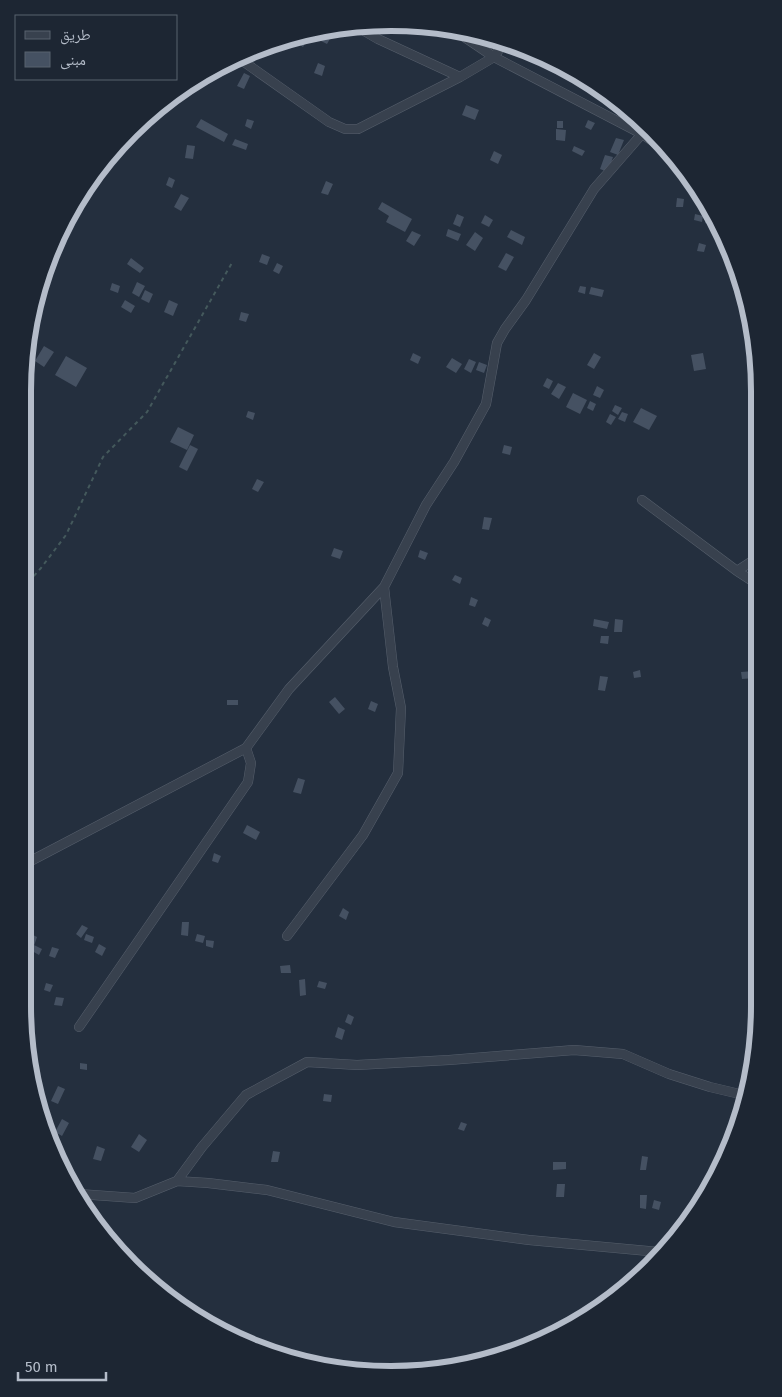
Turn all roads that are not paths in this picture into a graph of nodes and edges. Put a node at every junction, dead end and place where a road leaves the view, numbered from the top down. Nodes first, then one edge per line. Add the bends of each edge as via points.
1 (365, 32) edge
2 (469, 40) edge
3 (500, 48) edge
4 (494, 57) junction
5 (245, 62) edge
6 (460, 77) junction
7 (632, 124) edge
8 (642, 134) edge
9 (642, 500) dead end
10 (751, 562) edge
11 (737, 571) junction
12 (751, 580) edge
13 (384, 587) junction
14 (246, 748) junction
15 (31, 862) edge
16 (287, 936) dead end
17 (79, 1027) dead end
18 (739, 1094) edge
19 (177, 1181) junction
20 (84, 1194) edge
21 (653, 1251) edge

1 - 6 street
2 - 4 street
3 - 4 street
4 - 6 street
4 - 7 street
5 - 6 street via 329,122 345,129 358,129
8 - 13 street via 594,189 497,343 486,404 426,505
9 - 11 street
10 - 11 street
11 - 12 street
13 - 14 street via 289,689
13 - 16 street via 401,708 398,773 363,835
14 - 15 street
14 - 17 street via 251,763 248,782
18 - 19 street via 669,1074 623,1054 574,1050 357,1066 307,1062 246,1095
19 - 20 street via 135,1198
19 - 21 street via 267,1190 394,1222 529,1240

